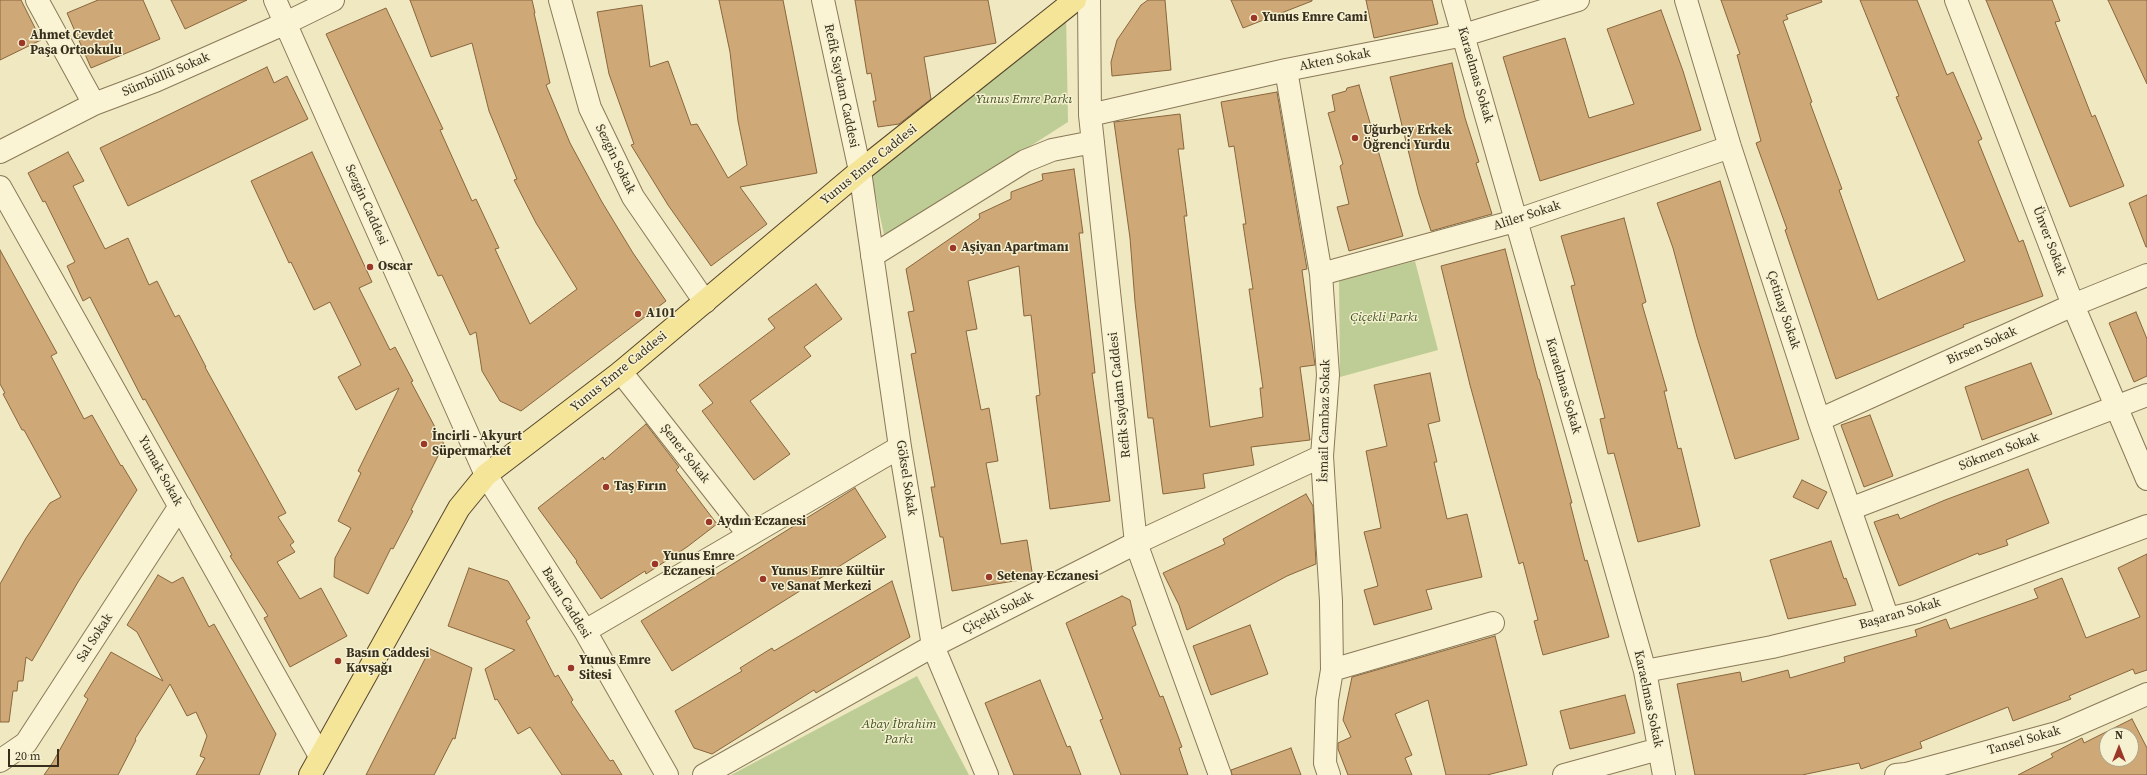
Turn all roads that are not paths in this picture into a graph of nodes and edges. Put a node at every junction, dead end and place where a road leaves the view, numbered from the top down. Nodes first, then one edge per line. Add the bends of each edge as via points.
1 (37, 0) edge
2 (275, 0) edge
3 (333, 0) edge
4 (560, 0) edge
5 (823, 0) edge
6 (1075, 0) edge
7 (1089, 0) edge
8 (1453, 0) edge
9 (1578, 0) edge
10 (1686, 0) edge
11 (1956, 0) edge
12 (286, 23) junction
13 (1464, 35) junction
14 (1286, 70) junction
15 (94, 104) junction
16 (1090, 115) junction
17 (1093, 142) junction
18 (1730, 147) junction
19 (0, 152) edge
20 (860, 171) junction
21 (0, 187) edge
22 (1515, 221) junction
23 (872, 256) junction
24 (1321, 274) junction
25 (2147, 275) edge
26 (705, 302) junction
27 (2073, 305) junction
28 (621, 372) junction
29 (2147, 395) edge
30 (2116, 407) junction
31 (1819, 420) junction
32 (900, 448) junction
33 (1322, 456) junction
34 (486, 475) junction
35 (2147, 479) edge
36 (180, 506) junction
37 (1850, 509) junction
38 (2147, 526) edge
39 (749, 535) junction
40 (1136, 543) junction
41 (1888, 619) junction
42 (1493, 623) dead end
43 (585, 631) junction
44 (933, 646) junction
45 (1332, 670) junction
46 (1645, 670) junction
47 (2147, 694) edge
48 (1659, 749) junction
49 (320, 756) junction
50 (0, 761) edge
51 (310, 775) edge
52 (667, 775) edge
53 (704, 775) edge
54 (987, 775) edge
55 (1220, 775) edge
56 (1329, 775) edge
57 (1564, 775) edge
58 (1664, 775) edge
59 (1896, 775) edge

1 - 15 street
2 - 12 street, Sezgin Caddesi
3 - 12 street, Sümbüllü Sokak
4 - 26 street, Sezgin Sokak via 590,108 633,197
5 - 20 street, Refik Saydam Caddesi
6 - 20 main road, Yunus Emre Caddesi
7 - 16 street, Refik Saydam Caddesi
8 - 13 street, Karaelmas Sokak
9 - 13 street, Akten Sokak
10 - 18 street, Çetinay Sokak
11 - 27 street, Ünver Sokak
12 - 15 street, Sümbüllü Sokak
12 - 34 street, Sezgin Caddesi
13 - 14 street, Akten Sokak
13 - 22 street, Karaelmas Sokak
14 - 16 street, Akten Sokak
14 - 24 street, İsmail Cambaz Sokak
15 - 19 street, Sümbüllü Sokak
16 - 17 street, Refik Saydam Caddesi
17 - 23 street via 1052,150 1025,161
17 - 40 street, Refik Saydam Caddesi
18 - 22 street, Aliler Sokak
18 - 31 street, Çetinay Sokak
20 - 23 street, Göksel Sokak
20 - 26 main road, Yunus Emre Caddesi
21 - 36 street, Yumak Sokak
22 - 24 street, Aliler Sokak
22 - 46 street, Karaelmas Sokak
23 - 32 street, Göksel Sokak
24 - 33 street, İsmail Cambaz Sokak via 1328,374
25 - 27 street, Birsen Sokak
26 - 28 main road, Yunus Emre Caddesi
27 - 30 street, Ünver Sokak
27 - 31 street, Birsen Sokak
28 - 34 main road, Yunus Emre Caddesi
28 - 39 street, Şener Sokak
29 - 30 street, Sökmen Sokak
30 - 35 street, Ünver Sokak
30 - 37 street, Sökmen Sokak
31 - 37 street, Çetinay Sokak
32 - 39 street
32 - 44 street, Göksel Sokak
33 - 40 street, Çiçekli Sokak
33 - 45 street, İsmail Cambaz Sokak via 1331,601
34 - 43 street, Basın Caddesi
34 - 49 main road, Yunus Emre Caddesi via 459,508
36 - 49 street, Yumak Sokak
36 - 50 street, Sal Sokak via 26,743
37 - 41 street, Çetinay Sokak
38 - 41 street, Başaran Sokak via 1917,612
39 - 43 street
40 - 44 street, Çiçekli Sokak
40 - 55 street, Refik Saydam Caddesi
41 - 46 street, Başaran Sokak via 1772,647
42 - 45 street
43 - 52 street, Basın Caddesi
44 - 53 street, Çiçekli Sokak
44 - 54 street, Göksel Sokak
45 - 56 street, İsmail Cambaz Sokak via 1327,700 1325,763
46 - 48 street, Karaelmas Sokak
47 - 59 street, Tansel Sokak via 2060,732
48 - 57 street
48 - 58 street, Karaelmas Sokak
49 - 51 main road, Yunus Emre Caddesi

